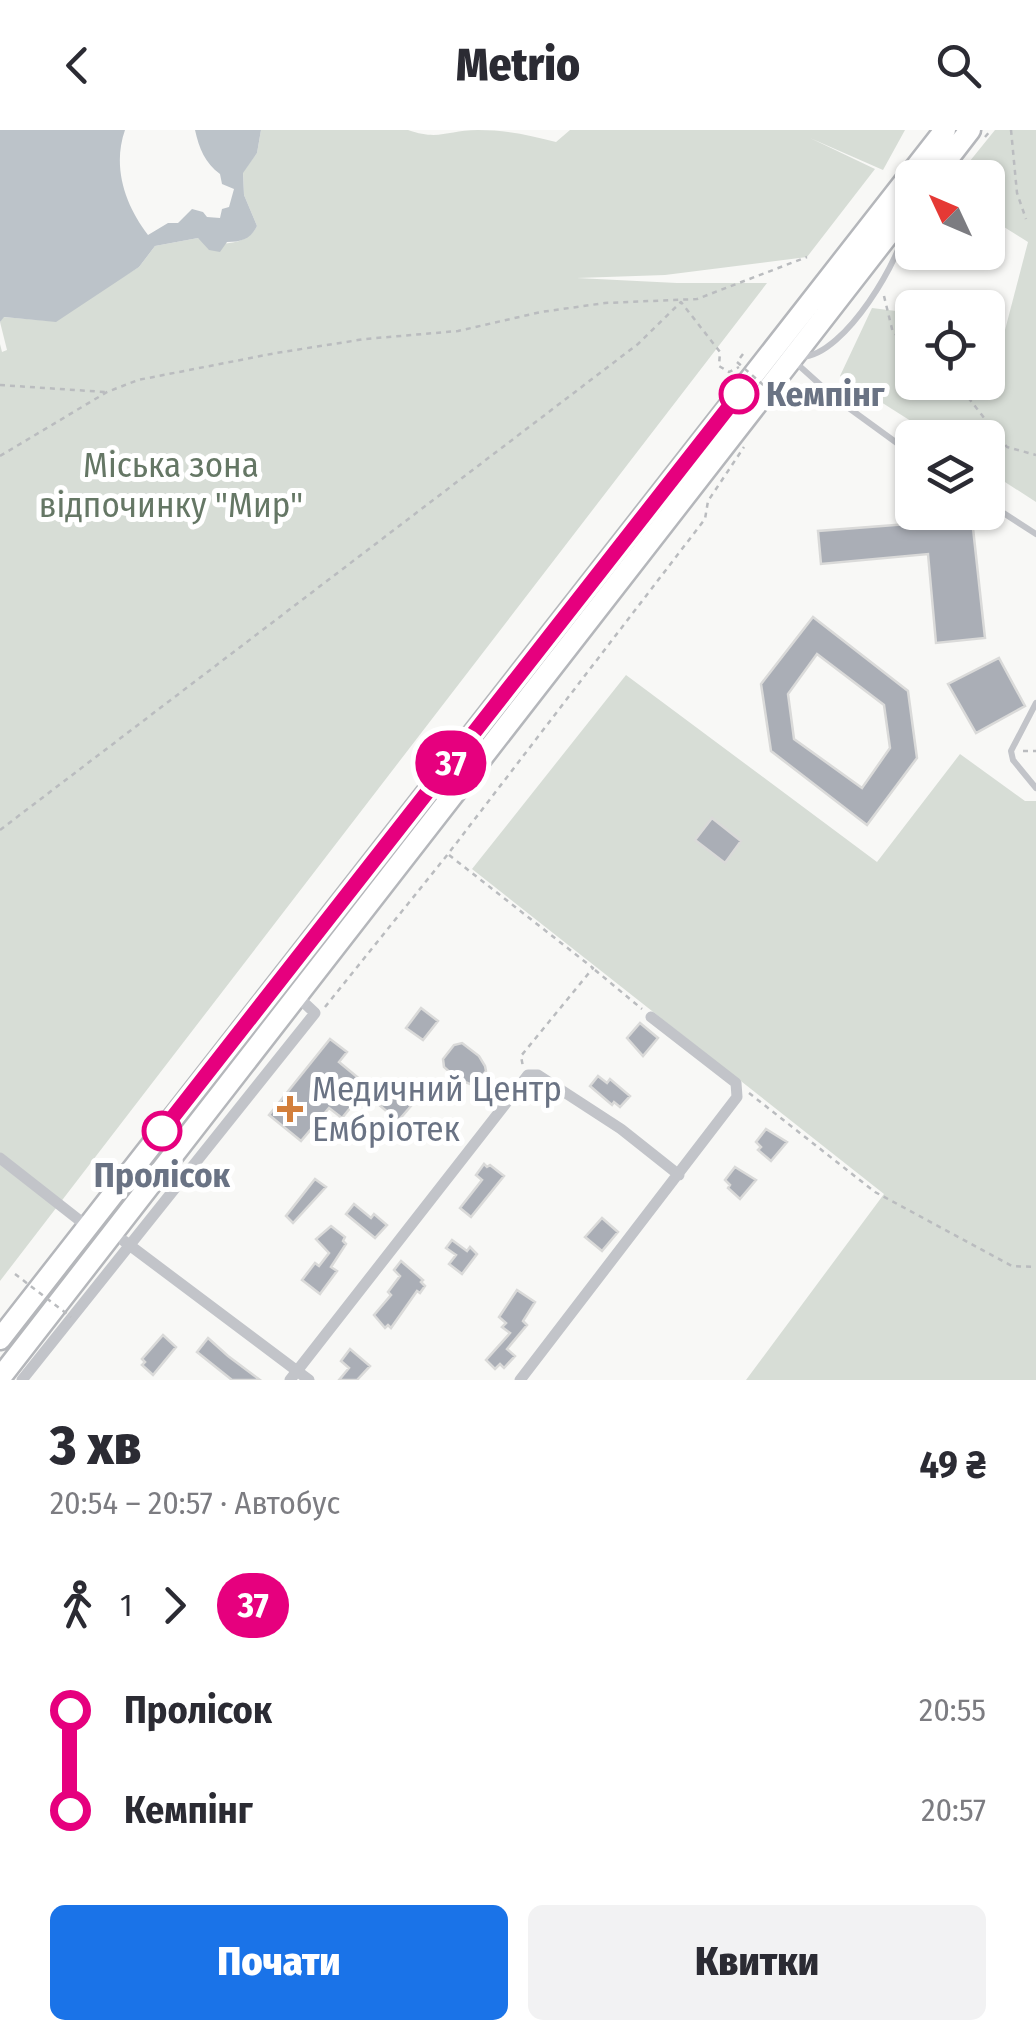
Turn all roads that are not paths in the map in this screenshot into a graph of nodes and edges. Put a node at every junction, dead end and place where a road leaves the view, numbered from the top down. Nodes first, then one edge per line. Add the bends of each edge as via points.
1 (945, 130) edge
2 (970, 130) edge
3 (947, 160) edge
4 (895, 226) edge
5 (895, 258) edge
6 (791, 358) junction
7 (895, 442) edge
8 (1005, 514) edge
9 (1036, 534) edge
10 (1036, 703) edge
11 (1036, 788) edge
12 (298, 998) junction
13 (651, 1017) road end
14 (0, 1158) edge
15 (679, 1175) junction
16 (88, 1227) junction
17 (121, 1239) junction
18 (0, 1339) edge
19 (293, 1376) edge
20 (0, 1378) edge
21 (22, 1380) edge
22 (308, 1380) edge
23 (520, 1380) edge

1 - 16 highway
2 - 3 highway
4 - 6 highway
5 - 6 lane via 839,338 810,357
6 - 7 lane
6 - 12 highway
8 - 9 lane
10 - 11 lane via 1011,751
12 - 17 highway
12 - 17 street via 315,1013
13 - 15 street via 736,1083 738,1098
14 - 16 street
15 - 19 street via 621,1129 530,1074
15 - 23 street
16 - 18 highway
17 - 19 street
17 - 20 highway
17 - 21 street
19 - 22 street

